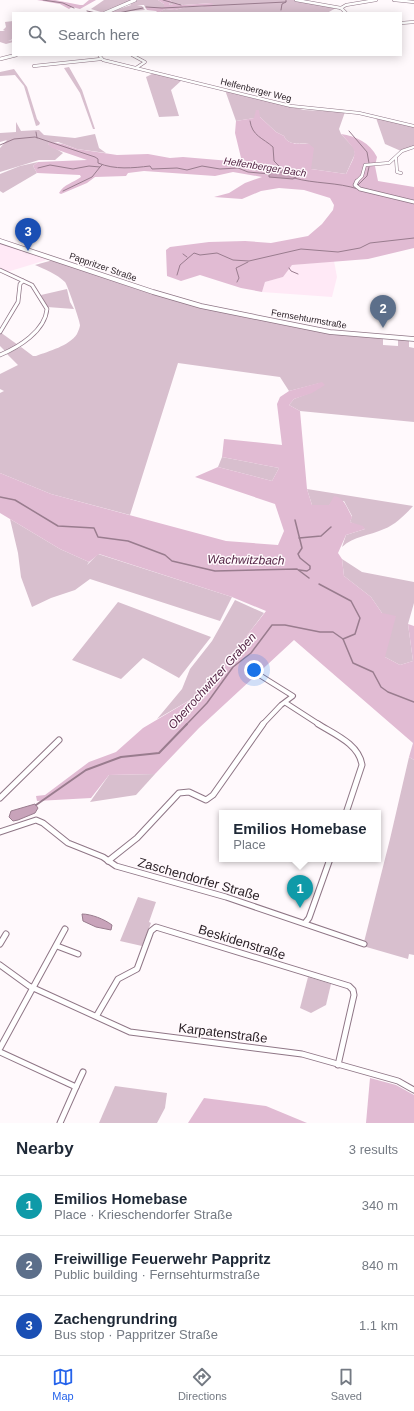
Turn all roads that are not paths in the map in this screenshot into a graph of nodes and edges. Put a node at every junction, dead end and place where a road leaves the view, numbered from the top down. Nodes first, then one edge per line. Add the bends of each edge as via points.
1 (135, 0) edge
2 (296, 0) edge
3 (376, 0) edge
4 (394, 0) edge
5 (414, 2) edge
6 (342, 8) junction
7 (107, 12) edge
8 (345, 12) edge
9 (402, 22) edge
10 (414, 22) edge
11 (12, 56) edge
12 (99, 56) edge
13 (134, 56) edge
14 (0, 59) edge
15 (100, 59) junction
16 (34, 66) dead end
17 (136, 68) junction
18 (414, 126) edge
19 (414, 147) edge
20 (396, 158) junction
21 (389, 163) junction
22 (396, 166) junction
23 (400, 173) dead end
24 (414, 202) edge
25 (0, 241) edge
26 (0, 270) edge
27 (23, 281) junction
28 (201, 306) joint
29 (0, 332) edge
30 (414, 339) edge
31 (0, 355) edge
32 (261, 676) dead end
33 (286, 703) junction
34 (59, 740) dead end
35 (0, 798) edge
36 (347, 810) edge
37 (0, 832) edge
38 (108, 861) junction
39 (329, 862) edge
40 (305, 922) junction
41 (66, 929) dead end
42 (6, 934) dead end
43 (0, 944) edge
44 (364, 944) dead end
45 (57, 946) junction
46 (78, 954) dead end
47 (0, 965) edge
48 (34, 988) junction
49 (97, 1015) junction
50 (0, 1048) edge
51 (0, 1052) edge
52 (338, 1064) junction
53 (83, 1072) dead end
54 (76, 1087) junction
55 (414, 1090) edge
56 (60, 1123) edge

1 - 7 street
2 - 6 street
3 - 6 street via 346,5
4 - 5 street
6 - 8 street
9 - 10 street
11 - 14 street
12 - 15 street
13 - 17 street via 145,62
15 - 16 street
15 - 17 street, Helfenberger Weg
17 - 18 street, Helfenberger Weg via 299,108 359,113
19 - 20 street via 402,151
20 - 21 street
20 - 22 street
21 - 22 street
21 - 24 street via 365,165 362,176 355,183 358,188
22 - 23 street
25 - 28 street, Pappritzer Straße via 160,295
26 - 27 street
27 - 29 street via 20,284 18,302
27 - 31 street via 35,288 48,309 47,314 35,334 20,347
28 - 30 street, Fernsehturmstraße via 330,332
32 - 33 street via 294,696
33 - 36 street via 350,744 361,757 362,765
33 - 38 street via 283,703 261,727 212,798 206,800 187,791 179,793 134,842
34 - 35 street
37 - 38 street, Zaschendorfer Straße via 36,820 68,843
38 - 40 street, Zaschendorfer Straße via 116,866
39 - 40 street via 309,918
40 - 44 street, Zaschendorfer Straße
41 - 45 street
42 - 43 street
45 - 46 street
45 - 48 street
47 - 48 street, Karpatenstraße
48 - 49 street, Karpatenstraße
48 - 50 street
49 - 52 street, Karpatenstraße via 130,1032 302,1054
49 - 52 street, Beskidenstraße via 118,979 137,969 151,931 156,927 349,986 354,995
51 - 54 street
52 - 55 street, Karpatenstraße via 398,1081
53 - 54 street
54 - 56 street

